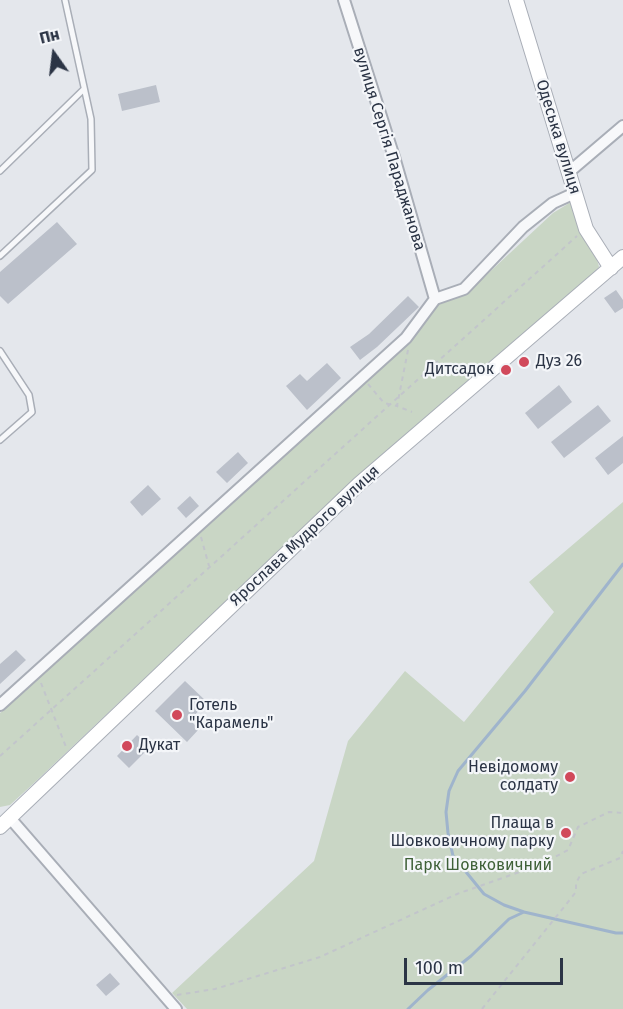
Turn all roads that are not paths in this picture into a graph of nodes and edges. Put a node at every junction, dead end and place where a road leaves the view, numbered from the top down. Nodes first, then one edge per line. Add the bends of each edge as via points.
1 (65, 0) edge
2 (344, 0) edge
3 (516, 0) edge
4 (83, 90) junction
5 (623, 126) edge
6 (0, 171) edge
7 (569, 172) junction
8 (575, 193) junction
9 (0, 256) edge
10 (623, 257) edge
11 (611, 268) junction
12 (435, 299) junction
13 (0, 351) edge
14 (0, 440) edge
15 (0, 705) edge
16 (3, 821) edge
17 (176, 1009) edge

1 - 4 lane
2 - 12 street, вулиця Сергія Параджанова
3 - 7 street, Одеська вулиця
4 - 6 lane
4 - 9 lane via 91,119 92,170
5 - 7 street
7 - 8 street, Одеська вулиця
8 - 11 street, Одеська вулиця via 586,229
8 - 12 street via 553,202 523,227 464,289
10 - 11 street, Ярослава Мудрого вулиця
11 - 16 street, Ярослава Мудрого вулиця via 358,484
12 - 15 street via 406,338
13 - 14 lane via 29,395 32,412
16 - 17 street

